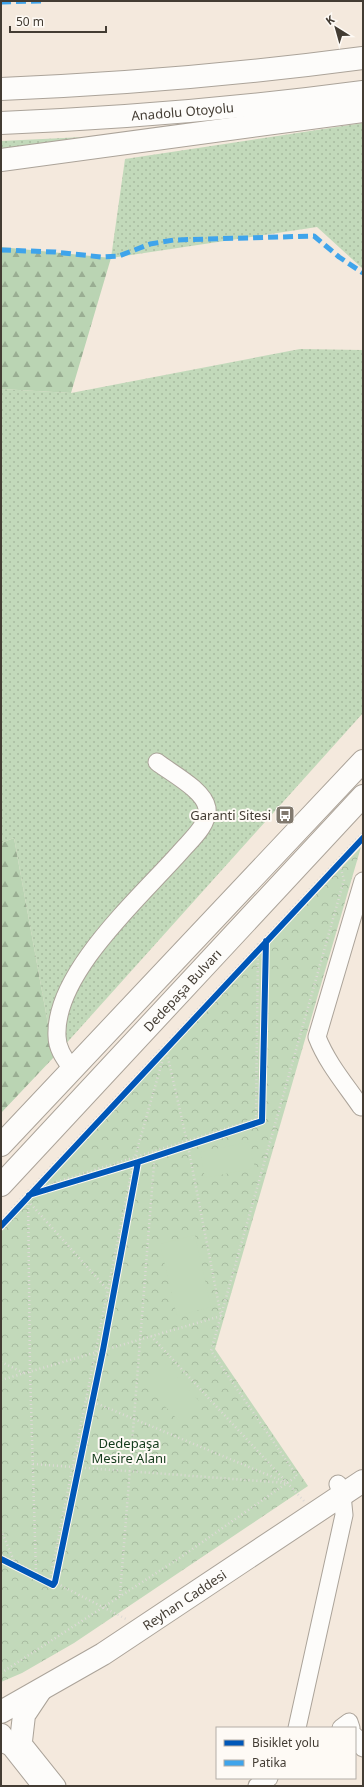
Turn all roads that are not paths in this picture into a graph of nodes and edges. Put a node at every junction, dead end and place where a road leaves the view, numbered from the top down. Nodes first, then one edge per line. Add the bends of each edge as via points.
1 (363, 58) edge
2 (1, 88) edge
3 (363, 92) edge
4 (363, 111) edge
5 (1, 123) edge
6 (1, 160) edge
7 (157, 762) dead end
8 (363, 762) edge
9 (361, 802) edge
10 (363, 881) edge
11 (72, 1069) junction
12 (361, 1106) dead end
13 (1, 1146) edge
14 (1, 1185) edge
15 (363, 1467) edge
16 (363, 1481) edge
17 (340, 1490) junction
18 (41, 1690) junction
19 (1, 1696) edge
20 (1, 1712) edge
21 (297, 1727) edge
22 (342, 1727) edge
23 (351, 1727) edge
24 (356, 1738) edge
25 (8, 1740) edge
26 (363, 1748) edge
27 (268, 1779) edge
28 (41, 1786) edge
29 (57, 1786) edge
30 (258, 1786) edge

1 - 2 main road via 230,73 64,86
3 - 5 main road, Anadolu Otoyolu via 164,112
4 - 6 main road
7 - 11 street via 201,795 207,808 206,819 182,851 100,940 76,975 63,1000 57,1022 57,1038 61,1053
8 - 11 main road, Dedepaşa Bulvarı
9 - 14 main road, Dedepaşa Bulvarı
10 - 12 street via 317,1037 330,1062
11 - 13 main road, Dedepaşa Bulvarı
15 - 17 main road, Reyhan Caddesi
16 - 17 main road, Reyhan Caddesi
17 - 18 main road, Reyhan Caddesi via 103,1654
17 - 19 main road, Reyhan Caddesi via 307,1504 130,1621 54,1668
17 - 21 street via 344,1515
18 - 20 main road, Reyhan Caddesi
18 - 25 main road
20 - 25 main road
22 - 23 street via 349,1722
24 - 26 street
25 - 28 street
25 - 29 street
27 - 30 street

